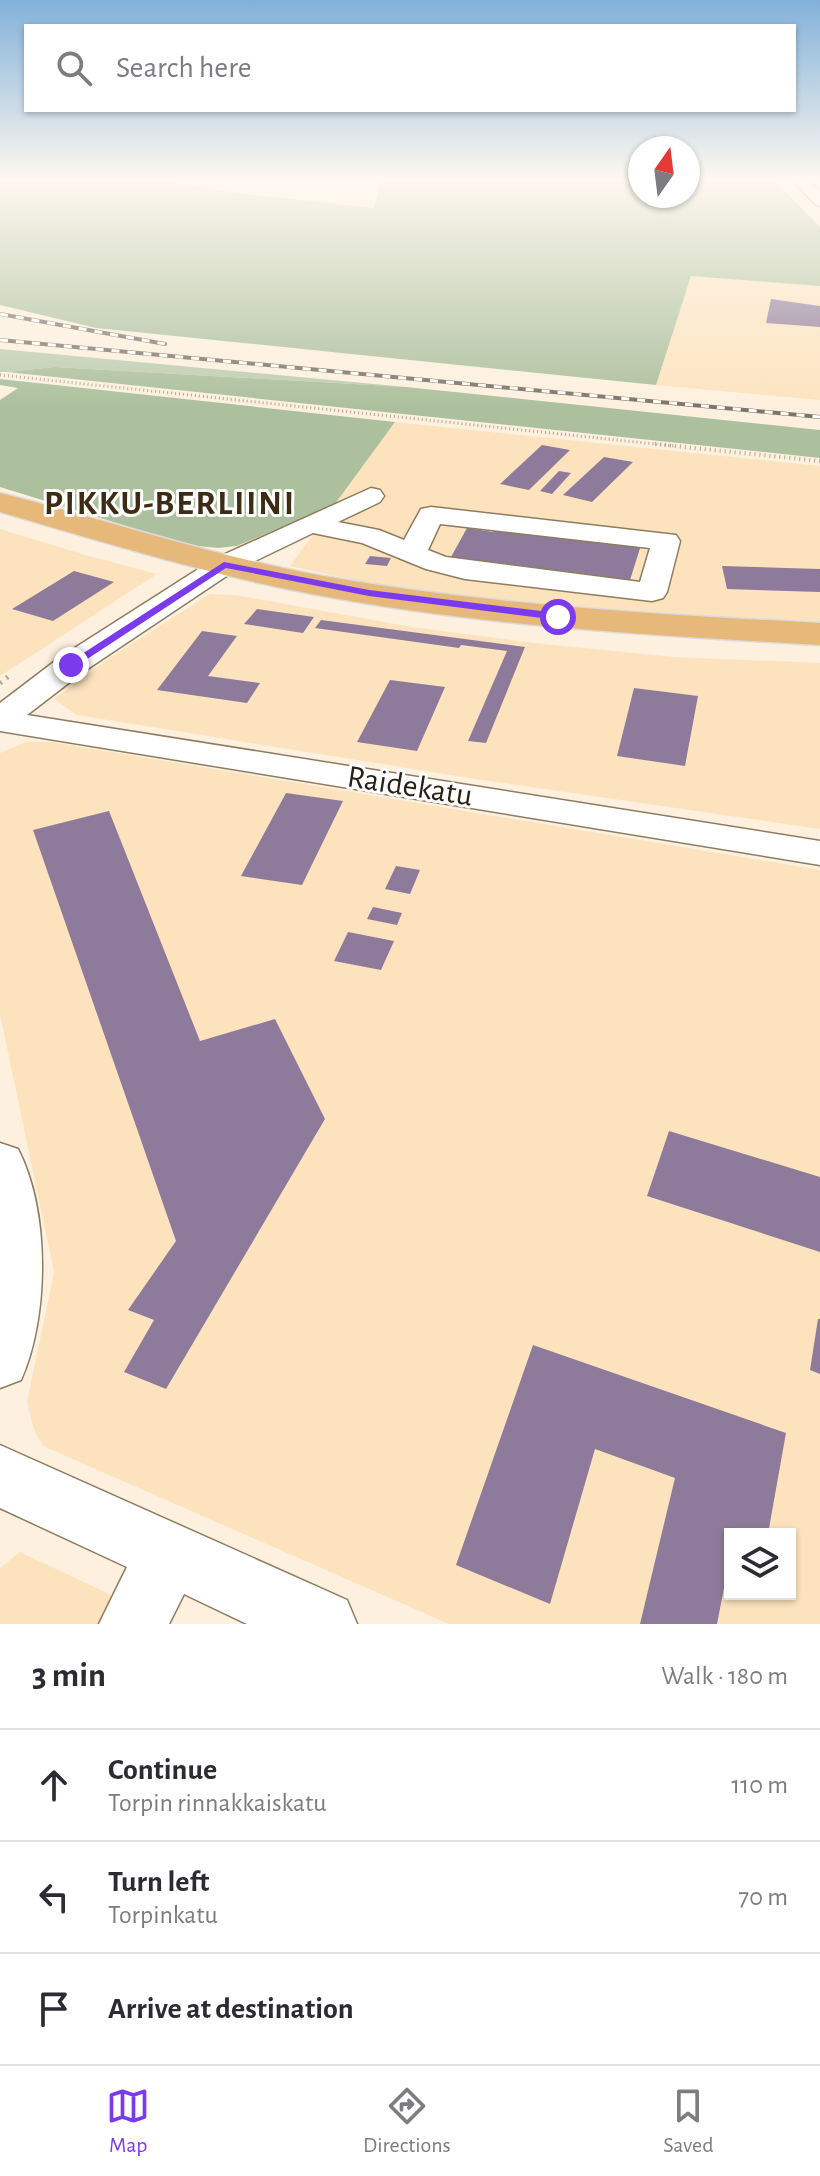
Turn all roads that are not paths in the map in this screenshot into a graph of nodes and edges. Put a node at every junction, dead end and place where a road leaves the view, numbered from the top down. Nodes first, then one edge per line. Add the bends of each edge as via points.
1 (371, 496) dead end
2 (0, 502) edge
3 (312, 525) junction
4 (412, 553) junction
5 (224, 565) junction
6 (820, 634) edge
7 (0, 720) edge
8 (820, 853) edge
9 (0, 1164) edge
10 (0, 1361) edge
11 (0, 1476) edge
12 (170, 1553) junction
13 (133, 1624) edge
14 (323, 1624) edge

1 - 3 street
2 - 5 main road
3 - 4 street via 369,536
3 - 5 street
4 - 4 street via 431,515 666,541 652,592 465,570
5 - 6 main road via 457,605 640,624
5 - 7 street via 71,665
7 - 8 street, Raidekatu
9 - 10 street via 15,1270
11 - 12 street
12 - 13 street
12 - 14 street

